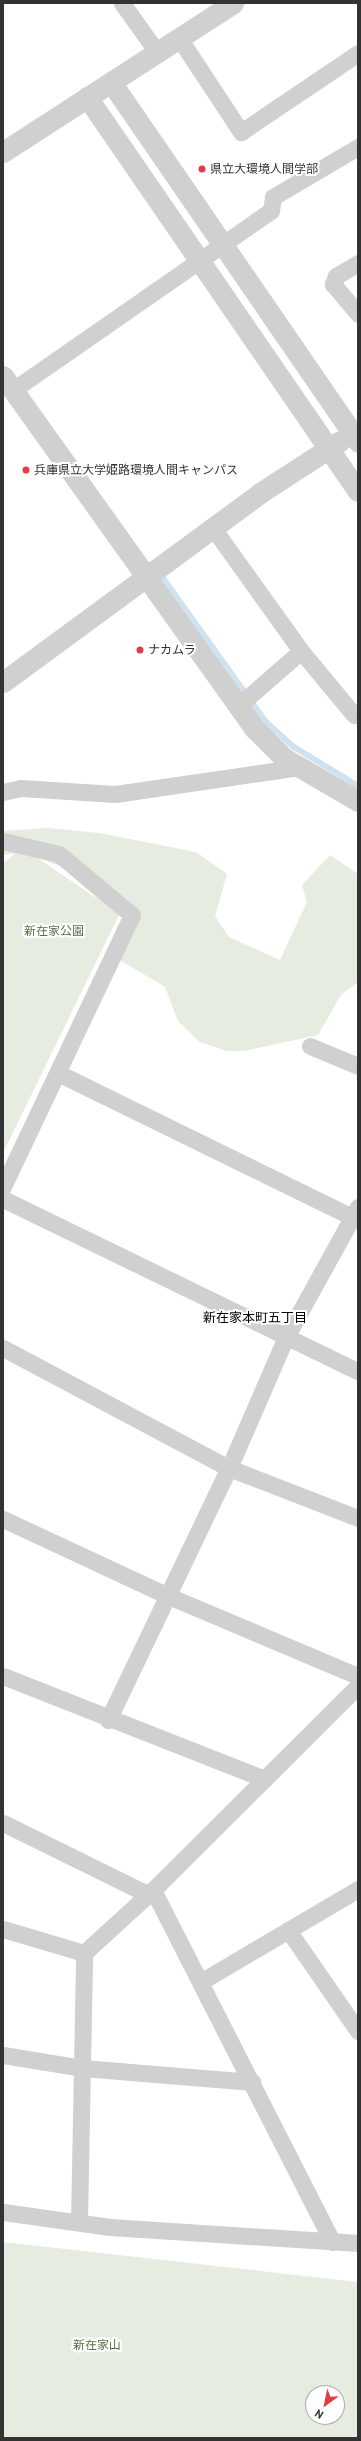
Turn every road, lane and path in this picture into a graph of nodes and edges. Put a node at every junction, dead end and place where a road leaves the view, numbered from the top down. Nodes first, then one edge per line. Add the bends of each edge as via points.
1 (122, 3) edge
2 (234, 3) edge
3 (179, 38) junction
4 (157, 52) junction
5 (358, 53) edge
6 (111, 82) junction
7 (88, 97) junction
8 (358, 147) edge
9 (3, 152) edge
10 (224, 243) junction
11 (201, 260) junction
12 (358, 263) edge
13 (358, 314) edge
14 (8, 383) edge
15 (356, 434) edge
16 (328, 450) junction
17 (358, 491) edge
18 (213, 528) junction
19 (145, 579) junction
20 (301, 651) junction
21 (3, 682) edge
22 (238, 706) junction
23 (354, 715) dead end
24 (299, 767) junction
25 (3, 792) edge
26 (358, 801) edge
27 (3, 841) edge
28 (310, 1046) dead end
29 (358, 1066) edge
30 (58, 1073) junction
31 (3, 1187) edge
32 (3, 1199) edge
33 (356, 1215) edge
34 (286, 1339) junction
35 (3, 1348) edge
36 (358, 1372) edge
37 (229, 1468) junction
38 (358, 1518) edge
39 (3, 1519) edge
40 (166, 1595) junction
41 (3, 1676) edge
42 (358, 1676) edge
43 (358, 1686) edge
44 (108, 1720) junction
45 (264, 1779) junction
46 (3, 1823) edge
47 (358, 1888) edge
48 (150, 1892) junction
49 (3, 1929) edge
50 (288, 1930) junction
51 (84, 1953) junction
52 (202, 1981) junction
53 (358, 2032) edge
54 (3, 2055) edge
55 (82, 2068) junction
56 (252, 2082) junction
57 (3, 2212) edge
58 (79, 2222) junction
59 (332, 2242) junction
60 (358, 2243) edge

1 - 4 street
2 - 3 street
3 - 4 street
3 - 5 street via 241,132
4 - 6 street
6 - 7 street
6 - 10 street
7 - 9 street
7 - 11 street
8 - 10 street via 273,197 271,211
10 - 11 street
10 - 15 street
11 - 14 street
11 - 16 street
12 - 13 street via 336,276 333,284
14 - 19 street
15 - 16 street
16 - 17 street
16 - 18 street
18 - 19 street
18 - 20 street
19 - 21 street
19 - 22 street
20 - 22 street
20 - 23 street
22 - 24 street via 269,745
24 - 25 street via 115,794 21,788
24 - 26 street
27 - 30 street via 59,854 132,915
28 - 29 street
30 - 31 street
30 - 33 street
32 - 34 street
33 - 34 street
34 - 36 street
34 - 37 street
35 - 37 street
37 - 38 street
37 - 40 street
39 - 40 street
40 - 42 street
40 - 44 street
41 - 44 street
43 - 45 street
44 - 45 street
45 - 48 street
46 - 48 street
47 - 50 street
48 - 51 street
48 - 52 street
49 - 51 street
50 - 52 street
50 - 53 street
51 - 55 street
52 - 56 street
54 - 55 street
55 - 56 street
55 - 58 street
56 - 59 street
57 - 58 street
58 - 59 street
59 - 60 street

